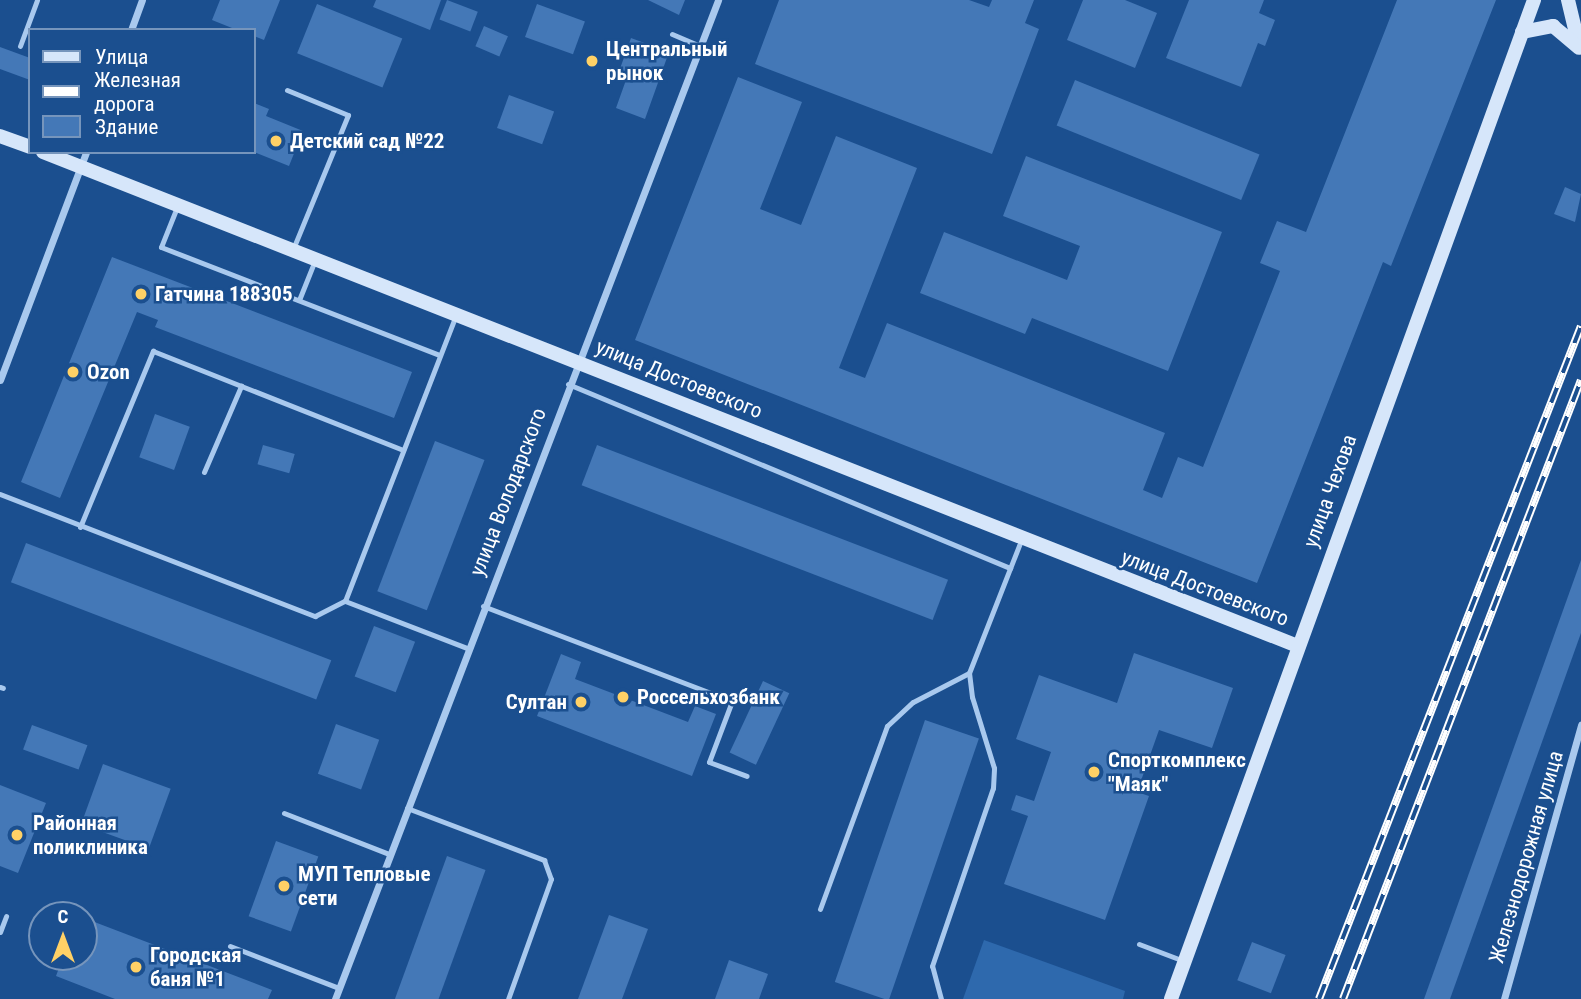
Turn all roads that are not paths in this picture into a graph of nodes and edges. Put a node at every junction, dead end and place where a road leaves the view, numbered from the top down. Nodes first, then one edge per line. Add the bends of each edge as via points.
1 (37, 0) edge
2 (142, 0) edge
3 (718, 0) edge
4 (1534, 0) edge
5 (1568, 0) edge
6 (132, 28) edge
7 (1522, 32) junction
8 (672, 34) dead end
9 (20, 46) dead end
10 (701, 46) junction
11 (1580, 49) edge
12 (286, 90) dead end
13 (0, 136) edge
14 (28, 146) edge
15 (54, 154) edge
16 (83, 159) edge
17 (178, 204) junction
18 (293, 249) junction
19 (316, 257) junction
20 (299, 300) junction
21 (457, 313) junction
22 (440, 355) junction
23 (577, 360) junction
24 (0, 380) edge
25 (568, 384) junction
26 (240, 386) junction
27 (404, 450) junction
28 (204, 472) dead end
29 (1, 498) edge
30 (80, 527) junction
31 (1021, 540) junction
32 (1010, 568) junction
33 (345, 601) junction
34 (483, 606) junction
35 (1298, 646) junction
36 (467, 648) junction
37 (969, 673) junction
38 (1581, 725) edge
39 (747, 776) dead end
40 (406, 808) junction
41 (284, 813) dead end
42 (389, 854) junction
43 (820, 909) dead end
44 (6, 916) dead end
45 (0, 932) edge
46 (1139, 944) dead end
47 (230, 946) dead end
48 (1184, 961) junction
49 (339, 988) junction
50 (335, 999) edge
51 (508, 999) edge
52 (942, 999) edge
53 (1171, 999) edge
54 (1504, 999) edge

1 - 9 lane
2 - 6 street
3 - 10 street, улица Володарского
4 - 7 street, улица Чехова
5 - 11 street
7 - 11 street via 1553,26
7 - 35 street, улица Чехова
8 - 10 lane
10 - 23 street, улица Володарского
12 - 18 lane via 348,115
13 - 14 street
15 - 16 street, улица Достоевского
16 - 17 street, улица Достоевского
16 - 24 street
17 - 18 street, улица Достоевского
17 - 20 lane via 162,247
18 - 19 street, улица Достоевского
19 - 20 lane
19 - 21 street, улица Достоевского
20 - 22 lane
21 - 22 lane
21 - 23 street, улица Достоевского
22 - 27 lane
23 - 25 street, улица Володарского
23 - 31 street, улица Достоевского
25 - 32 lane
25 - 34 street, улица Володарского
26 - 27 lane
26 - 28 lane
26 - 30 lane via 153,351
27 - 33 lane
29 - 30 lane
30 - 33 lane via 315,616
31 - 32 lane
31 - 35 street, улица Достоевского
32 - 37 lane
33 - 36 lane
34 - 36 street, улица Володарского
34 - 39 lane via 733,701 709,762
35 - 48 street, улица Чехова
36 - 40 street, улица Володарского
37 - 43 lane via 913,702 887,726
37 - 52 lane via 994,768 993,788 932,966
38 - 54 street, Железнодорожная улица
40 - 42 street, улица Володарского
40 - 51 lane via 544,860 551,879
41 - 42 lane
42 - 49 street, улица Володарского
44 - 45 lane
46 - 48 lane
47 - 49 lane
48 - 53 street, улица Чехова
49 - 50 street, улица Володарского

